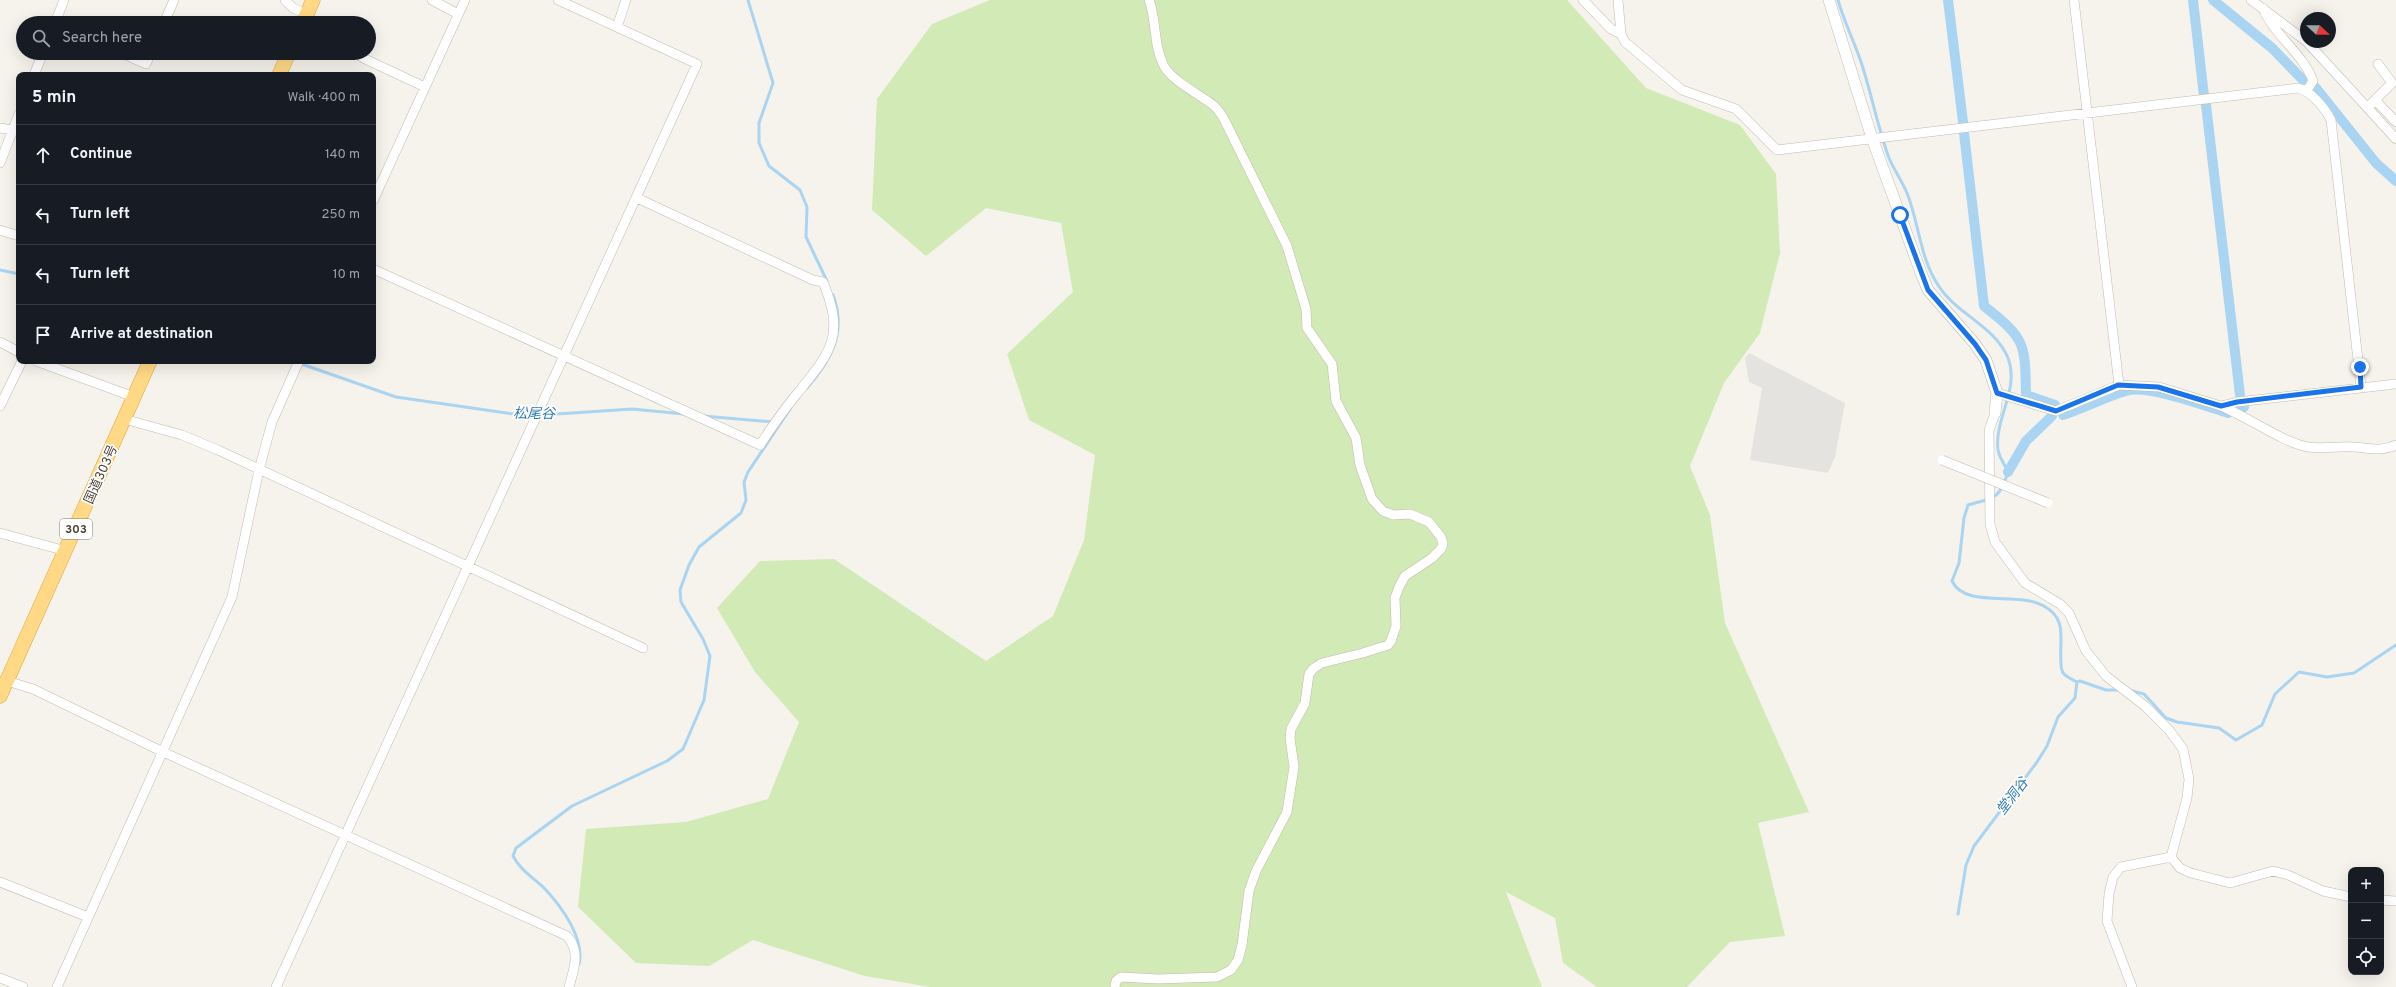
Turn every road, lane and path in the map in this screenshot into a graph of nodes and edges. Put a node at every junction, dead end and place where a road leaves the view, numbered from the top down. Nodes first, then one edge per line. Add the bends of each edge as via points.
1 (64, 0) edge
2 (174, 0) edge
3 (285, 0) edge
4 (313, 0) edge
5 (432, 0) edge
6 (465, 0) edge
7 (558, 0) edge
8 (626, 0) edge
9 (1149, 0) edge
10 (1583, 0) edge
11 (1618, 0) edge
12 (1829, 0) edge
13 (2074, 0) edge
14 (2251, 0) edge
15 (2263, 8) junction
16 (458, 14) junction
17 (58, 16) edge
18 (167, 16) edge
19 (304, 16) edge
20 (309, 16) edge
21 (617, 27) junction
22 (1621, 34) junction
23 (2300, 36) edge
24 (2312, 48) edge
25 (40, 60) edge
26 (137, 60) edge
27 (148, 60) edge
28 (286, 60) edge
29 (367, 60) edge
30 (2378, 64) dead end
31 (35, 72) edge
32 (280, 72) edge
33 (425, 87) junction
34 (2307, 90) junction
35 (2375, 100) junction
36 (2367, 107) junction
37 (2086, 113) junction
38 (2396, 122) edge
39 (0, 128) edge
40 (16, 131) edge
41 (1872, 138) junction
42 (2396, 138) edge
43 (0, 163) edge
44 (376, 194) edge
45 (637, 198) junction
46 (0, 230) edge
47 (16, 235) edge
48 (376, 270) edge
49 (0, 342) edge
50 (16, 350) edge
51 (564, 357) junction
52 (21, 364) edge
53 (44, 364) edge
54 (149, 364) edge
55 (298, 364) edge
56 (2396, 384) edge
57 (2118, 385) junction
58 (2361, 387) junction
59 (1997, 393) junction
60 (134, 397) junction
61 (0, 406) edge
62 (2221, 406) junction
63 (1994, 413) joint
64 (124, 419) junction
65 (2396, 444) edge
66 (1942, 460) dead end
67 (259, 470) junction
68 (2048, 503) dead end
69 (0, 533) edge
70 (66, 552) junction
71 (469, 567) junction
72 (643, 648) dead end
73 (7, 681) junction
74 (0, 696) edge
75 (161, 751) junction
76 (346, 835) junction
77 (2171, 857) junction
78 (0, 882) edge
79 (2348, 896) edge
80 (2384, 900) edge
81 (2396, 901) edge
82 (88, 917) junction
83 (0, 978) edge
84 (23, 987) edge
85 (57, 987) edge
86 (276, 987) edge
87 (569, 987) edge
88 (1115, 987) edge
89 (2132, 987) edge

1 - 17 street
2 - 18 street
3 - 19 street
4 - 20 highway
5 - 16 street
6 - 16 street
7 - 21 street
8 - 21 street
9 - 88 street via 1154,12 1158,50 1164,67 1171,75 1214,106 1224,119 1287,246 1304,303 1307,328 1332,364 1336,401 1356,438 1360,465 1372,499 1383,511 1394,515 1410,514 1429,522 1442,537 1443,544 1441,550 1432,558 1405,576 1399,587 1395,598 1396,626 1388,645 1322,663 1309,674 1305,703 1291,729 1294,766 1287,812 1256,871 1249,891 1242,945 1238,960 1231,970 1217,977 1121,977 1116,981
10 - 22 street via 1611,29
11 - 22 street
12 - 41 street
13 - 37 street
14 - 15 street
15 - 23 street
15 - 34 street via 2268,22 2287,41 2310,74 2313,81
16 - 33 street
21 - 45 street via 697,64
22 - 41 street via 1625,42 1682,90 1736,109 1777,150
24 - 36 street
25 - 31 street
26 - 27 street via 146,64
28 - 32 highway
29 - 33 street
30 - 35 street via 2392,83
33 - 44 street
34 - 37 street via 2298,88
34 - 58 street via 2332,120
35 - 36 street
35 - 38 street
36 - 42 street
37 - 41 street
37 - 57 street
39 - 40 street
40 - 43 street
41 - 59 street via 1928,290 1986,360
45 - 51 street
45 - 51 street via 813,280 823,282 831,302 834,320 832,344 819,368 795,395 760,445
46 - 47 street
48 - 51 street
49 - 50 street
51 - 71 street
52 - 61 street
53 - 60 street
54 - 60 highway, 国道303号 / 303
55 - 67 street via 272,422
56 - 58 street
57 - 59 street via 2056,411
57 - 62 street via 2158,387
58 - 62 street
59 - 63 street
60 - 64 highway, 国道303号 / 303
62 - 65 street via 2308,447 2350,446 2380,450
63 - 77 street via 1989,431 1990,524 1995,542 2025,583 2060,604 2069,613 2086,651 2106,676 2150,711 2169,730 2182,749 2189,779 2188,791
64 - 67 street via 182,436
64 - 70 highway, 国道303号 / 303
66 - 68 street, bridge
67 - 71 street
67 - 75 street via 232,598
69 - 70 street
70 - 73 highway, 国道303号 / 303
71 - 72 street
71 - 76 street
73 - 74 highway, 国道303号 / 303
73 - 75 street via 33,689
75 - 76 street
75 - 82 street
76 - 86 street
76 - 87 street via 567,936 574,944 577,954
77 - 79 street via 2180,868 2191,873 2230,883 2273,871 2323,891
77 - 89 street via 2121,867 2113,877 2107,921
78 - 82 street
80 - 81 street
82 - 85 street
83 - 84 street

